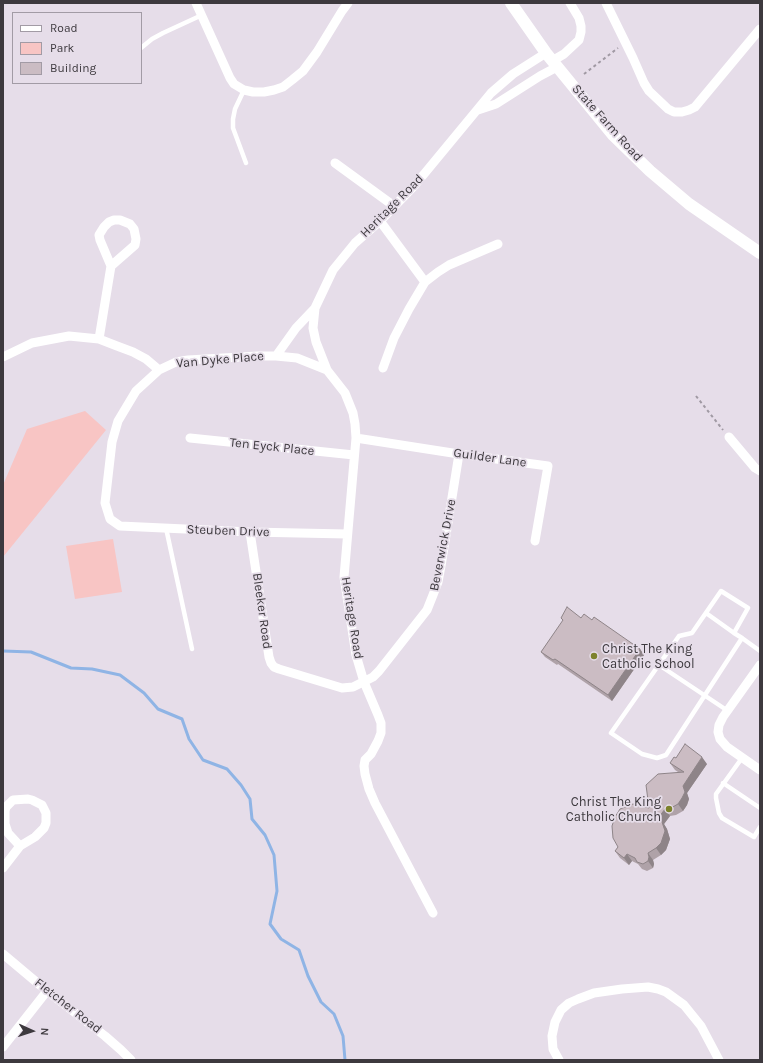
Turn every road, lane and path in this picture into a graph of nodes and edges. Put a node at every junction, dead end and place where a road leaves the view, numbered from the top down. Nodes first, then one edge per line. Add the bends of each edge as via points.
1 (196, 3) edge
2 (348, 3) edge
3 (510, 3) edge
4 (570, 3) edge
5 (606, 3) edge
6 (202, 15) junction
7 (760, 29) edge
8 (626, 43) junction
9 (142, 47) edge
10 (552, 60) junction
11 (584, 74) dead end
12 (244, 90) junction
13 (478, 110) junction
14 (246, 163) dead end
15 (335, 163) dead end
16 (394, 206) junction
17 (380, 221) junction
18 (498, 244) dead end
19 (760, 253) edge
20 (111, 266) junction
21 (425, 282) junction
22 (315, 308) junction
23 (99, 339) junction
24 (276, 356) junction
25 (3, 357) edge
26 (384, 368) dead end
27 (159, 370) junction
28 (327, 370) junction
29 (696, 396) dead end
30 (729, 437) joint
31 (190, 438) dead end
32 (356, 438) junction
33 (459, 454) junction
34 (354, 456) junction
35 (760, 471) edge
36 (110, 519) joint
37 (166, 528) junction
38 (250, 532) junction
39 (347, 534) junction
40 (535, 541) dead end
41 (706, 613) junction
42 (734, 633) junction
43 (742, 638) junction
44 (192, 649) dead end
45 (760, 651) edge
46 (659, 665) junction
47 (760, 665) edge
48 (364, 682) junction
49 (704, 696) junction
50 (728, 711) junction
51 (742, 758) junction
52 (760, 770) edge
53 (723, 783) junction
54 (760, 808) edge
55 (760, 827) edge
56 (20, 846) junction
57 (3, 868) edge
58 (434, 913) dead end
59 (3, 954) edge
60 (47, 991) junction
61 (3, 1047) edge
62 (131, 1060) edge
63 (559, 1060) edge
64 (719, 1060) edge

1 - 6 street
2 - 12 street via 303,71 283,87 274,90
3 - 10 main road, State Farm Road
4 - 10 street via 581,26 579,40 564,54
5 - 8 street
6 - 9 lane via 163,33
6 - 12 street via 230,78
7 - 8 street via 695,107 682,112 668,109 649,91
8 - 11 path
10 - 13 street, Heritage Road via 540,76 496,104
10 - 13 street, Heritage Road via 512,74 491,93
10 - 19 main road, State Farm Road via 613,135 650,171 689,204
12 - 14 lane via 235,108 233,128
13 - 16 street, Heritage Road
15 - 16 street
16 - 17 street, Heritage Road
17 - 21 street
17 - 22 street, Heritage Road via 355,243 333,270
18 - 21 street via 449,265
20 - 20 street via 135,245 134,229 130,224 120,220 109,222 99,234
20 - 23 street
21 - 26 street via 394,338
22 - 24 street, Heritage Road via 296,328
22 - 28 street, Heritage Road via 316,342
23 - 25 street via 70,336 32,343
23 - 27 street via 133,352
24 - 27 street, Van Dyke Place via 188,360 176,362
24 - 28 street, Van Dyke Place via 297,358
27 - 36 street, Van Dyke Place via 136,392 116,426 105,503
28 - 32 street, Heritage Road via 345,393 353,413
29 - 30 path
30 - 35 street
31 - 34 street, Ten Eyck Place
32 - 33 street, Guilder Lane
32 - 34 street, Heritage Road
33 - 40 street, Guilder Lane via 548,466
33 - 48 street, Beverwick Drive via 441,566 433,596 427,610 379,672
34 - 39 street, Heritage Road
36 - 37 street, Steuben Drive via 120,526
37 - 38 street, Steuben Drive
37 - 44 lane
38 - 39 street, Steuben Drive
38 - 48 street, Bleeker Road via 267,649 274,667 342,688
39 - 48 street, Heritage Road via 344,577 356,655
41 - 42 lane
41 - 42 lane via 721,591 748,608
41 - 46 lane via 692,633 679,636
42 - 43 lane
43 - 45 lane
43 - 49 lane
46 - 49 lane
46 - 49 lane via 611,733 642,754 657,758 666,755
47 - 50 street
48 - 58 street, Heritage Road via 381,723 378,741 365,760 369,789
49 - 50 lane
50 - 51 street via 719,725 720,739
51 - 52 street
51 - 53 lane
53 - 54 lane
53 - 55 lane via 716,794 722,818 754,837
56 - 56 street via 35,837 46,823 46,813 42,805 28,799 13,800 5,811 8,833
56 - 57 street
59 - 60 street, Fletcher Road
60 - 61 street
60 - 62 street, Fletcher Road via 105,1036
63 - 64 street via 553,1049 552,1036 561,1010 569,1003 594,994 648,988 666,992 684,1004 701,1026

